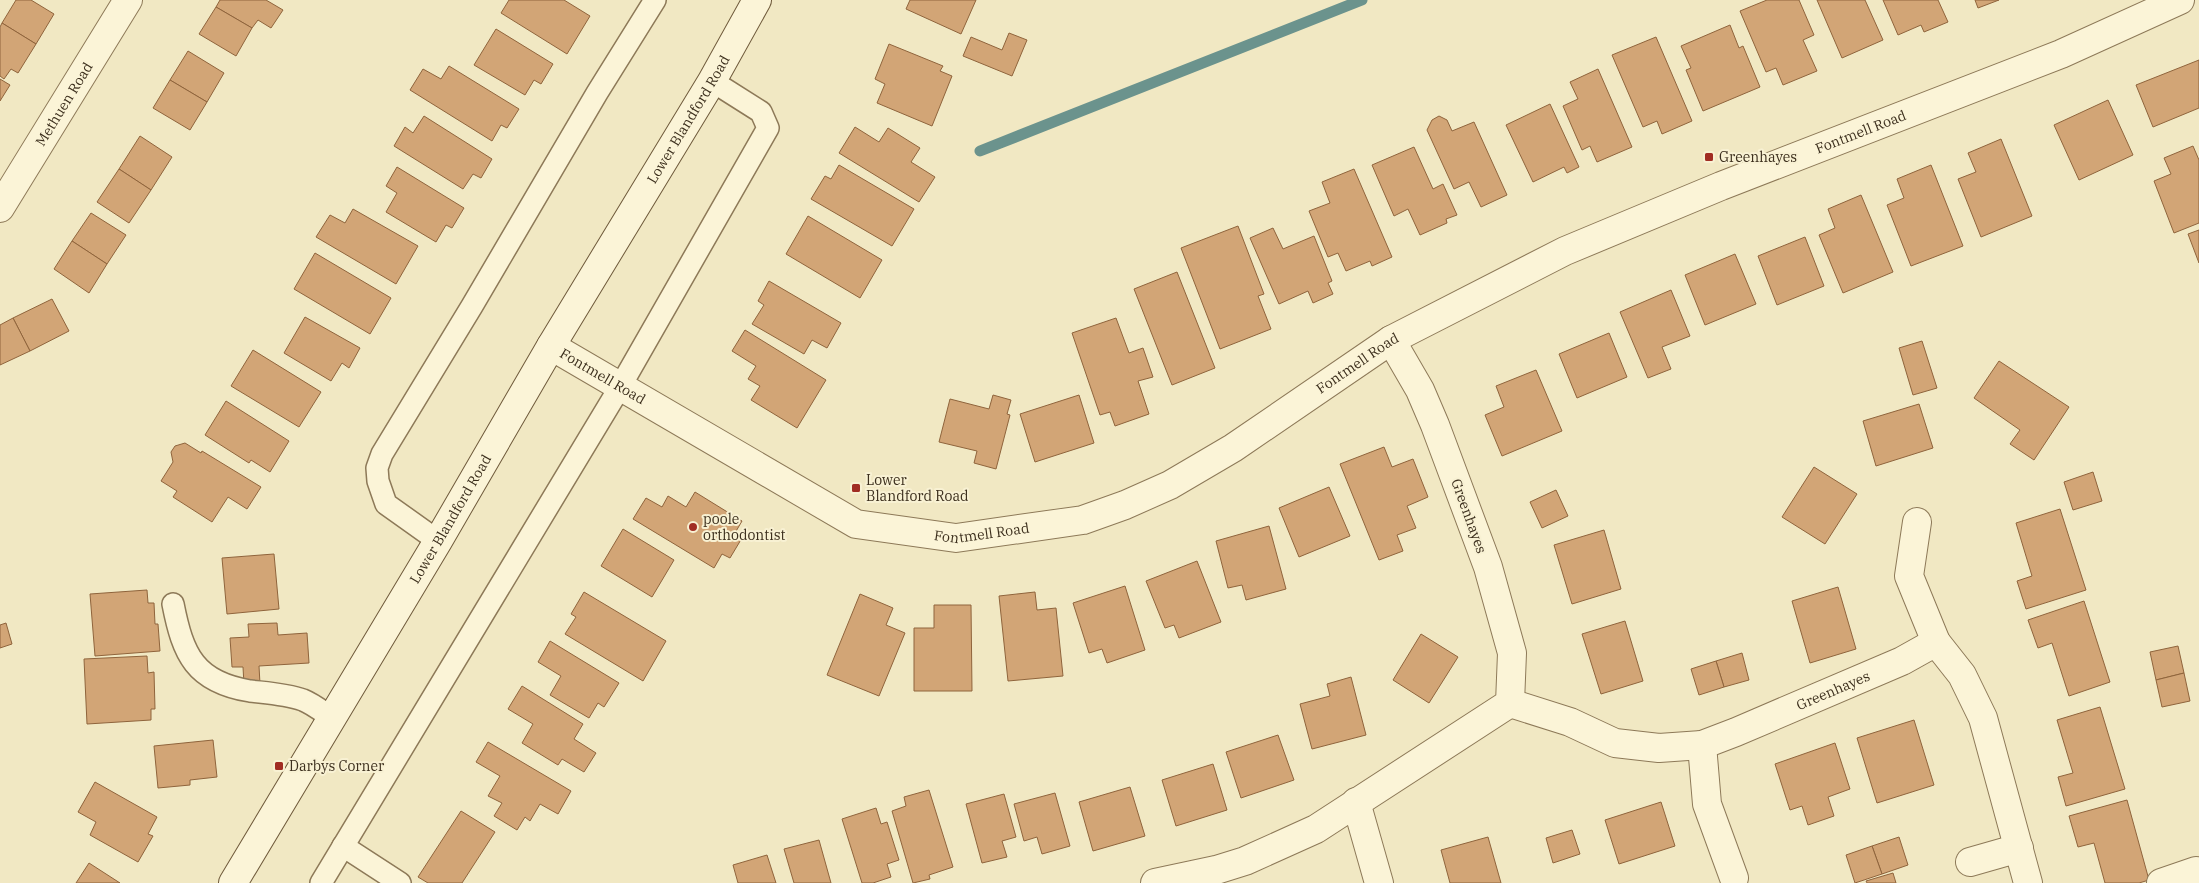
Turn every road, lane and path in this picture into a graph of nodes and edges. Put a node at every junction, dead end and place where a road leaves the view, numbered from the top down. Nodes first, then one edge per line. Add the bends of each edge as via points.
1 (128, 0) edge
2 (655, 0) edge
3 (757, 0) edge
4 (2180, 0) edge
5 (712, 81) junction
6 (0, 208) edge
7 (1391, 340) junction
8 (552, 346) junction
9 (620, 387) junction
10 (1917, 522) dead end
11 (438, 541) junction
12 (173, 604) dead end
13 (1936, 642) junction
14 (1510, 703) junction
15 (332, 718) junction
16 (1702, 744) junction
17 (1356, 802) junction
18 (343, 846) junction
19 (2019, 848) junction
20 (1970, 862) dead end
21 (2196, 871) dead end
22 (1734, 878) dead end
23 (233, 883) edge
24 (321, 883) edge
25 (400, 883) edge
26 (1155, 883) edge
27 (1379, 883) edge
28 (2028, 883) edge
29 (2161, 883) edge

1 - 6 street, Methuen Road
2 - 11 lane via 382,454 377,468 386,504
3 - 5 street, Lower Blandford Road
4 - 7 street, Fontmell Road via 2061,54 1721,186 1565,251
5 - 8 street, Lower Blandford Road
5 - 9 lane via 761,112 768,128
7 - 9 street, Fontmell Road via 1233,448 1125,505 1083,520 956,538 856,524
7 - 14 street, Greenhayes via 1420,390 1435,425 1488,567 1512,653
8 - 9 street, Fontmell Road
8 - 11 street, Lower Blandford Road
9 - 18 lane
10 - 13 street via 1909,576
11 - 15 street, Lower Blandford Road
12 - 15 lane via 184,646 193,663 207,676 233,687 302,700
13 - 16 street, Greenhayes via 1902,662
13 - 19 street via 1962,675 1983,718
14 - 16 street, Greenhayes via 1570,722 1615,742 1659,748
14 - 17 street
15 - 23 street, Lower Blandford Road
16 - 22 street via 1707,804
17 - 26 street via 1316,829 1245,861
17 - 27 street
18 - 24 lane
18 - 25 lane
19 - 20 street
19 - 28 street
21 - 29 street

